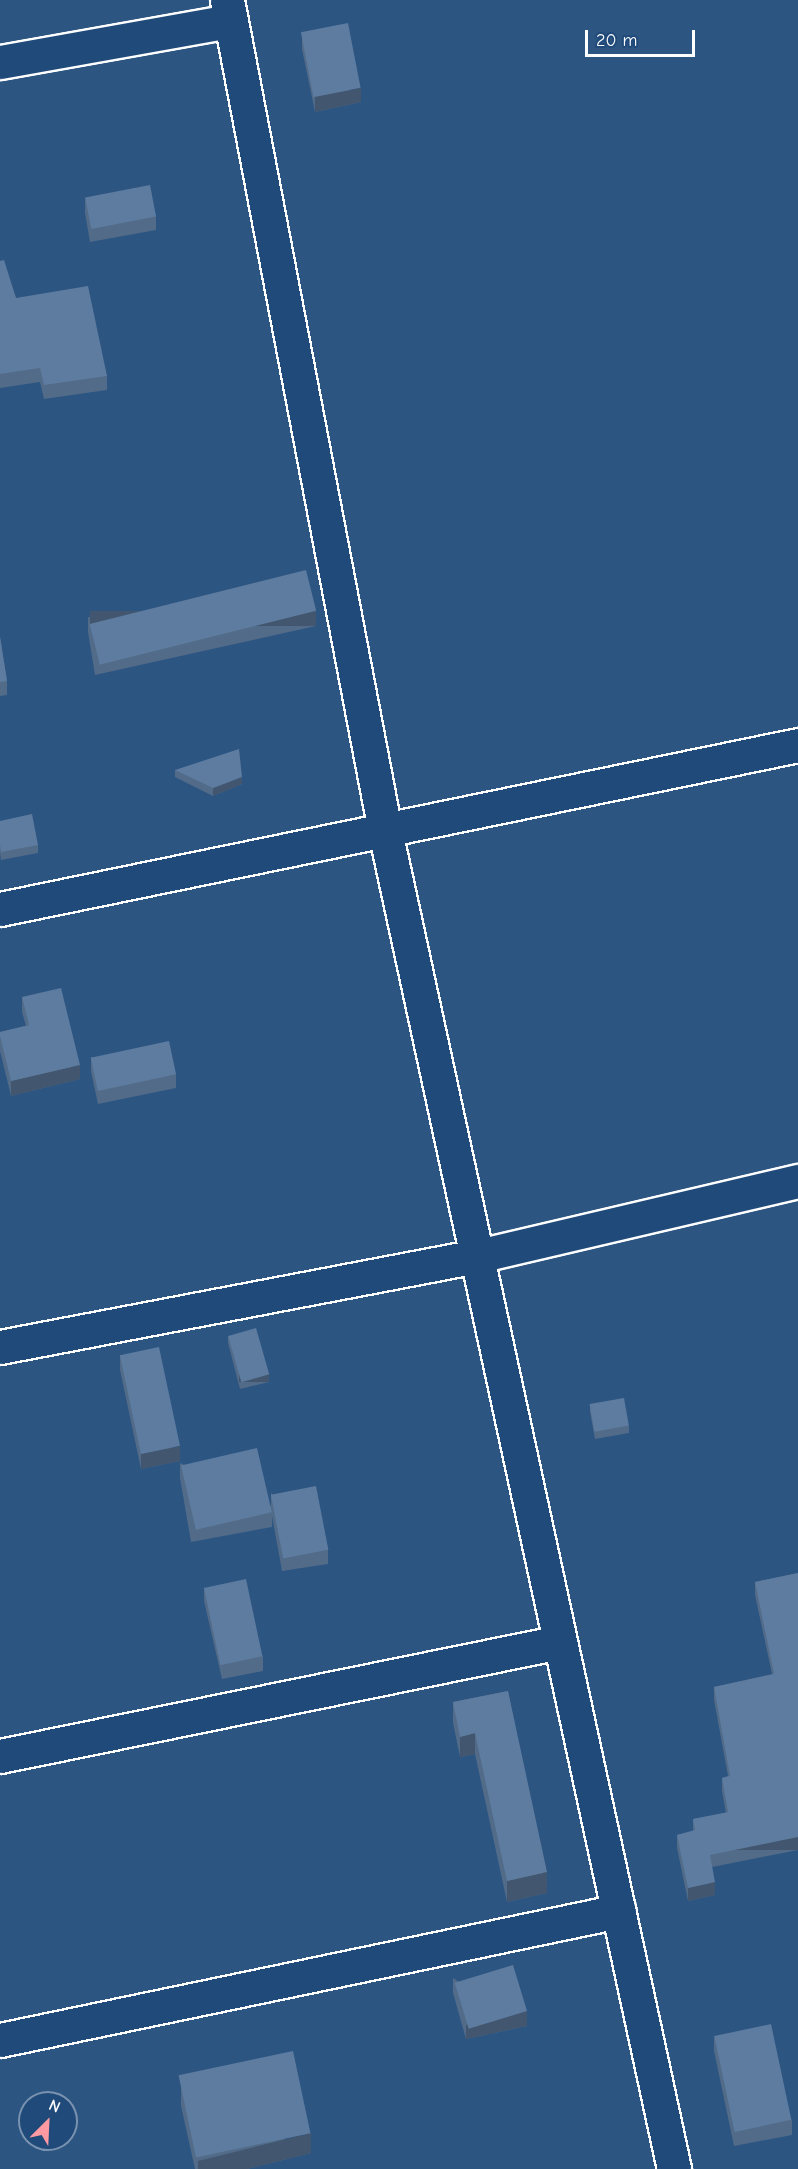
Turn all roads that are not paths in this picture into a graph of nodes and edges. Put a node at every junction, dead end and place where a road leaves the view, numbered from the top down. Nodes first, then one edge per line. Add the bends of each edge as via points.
1 (229, 10) edge
2 (0, 62) edge
3 (798, 745) edge
4 (385, 831) junction
5 (0, 909) edge
6 (798, 1181) edge
7 (478, 1256) junction
8 (0, 1347) edge
9 (561, 1642) junction
10 (0, 1756) edge
11 (619, 1911) junction
12 (0, 2040) edge
13 (674, 2169) edge

1 - 2 street
1 - 4 street
3 - 4 street
4 - 5 street
4 - 7 street
6 - 7 street
7 - 8 street
7 - 9 street
9 - 10 street
9 - 11 street
11 - 12 street
11 - 13 street

